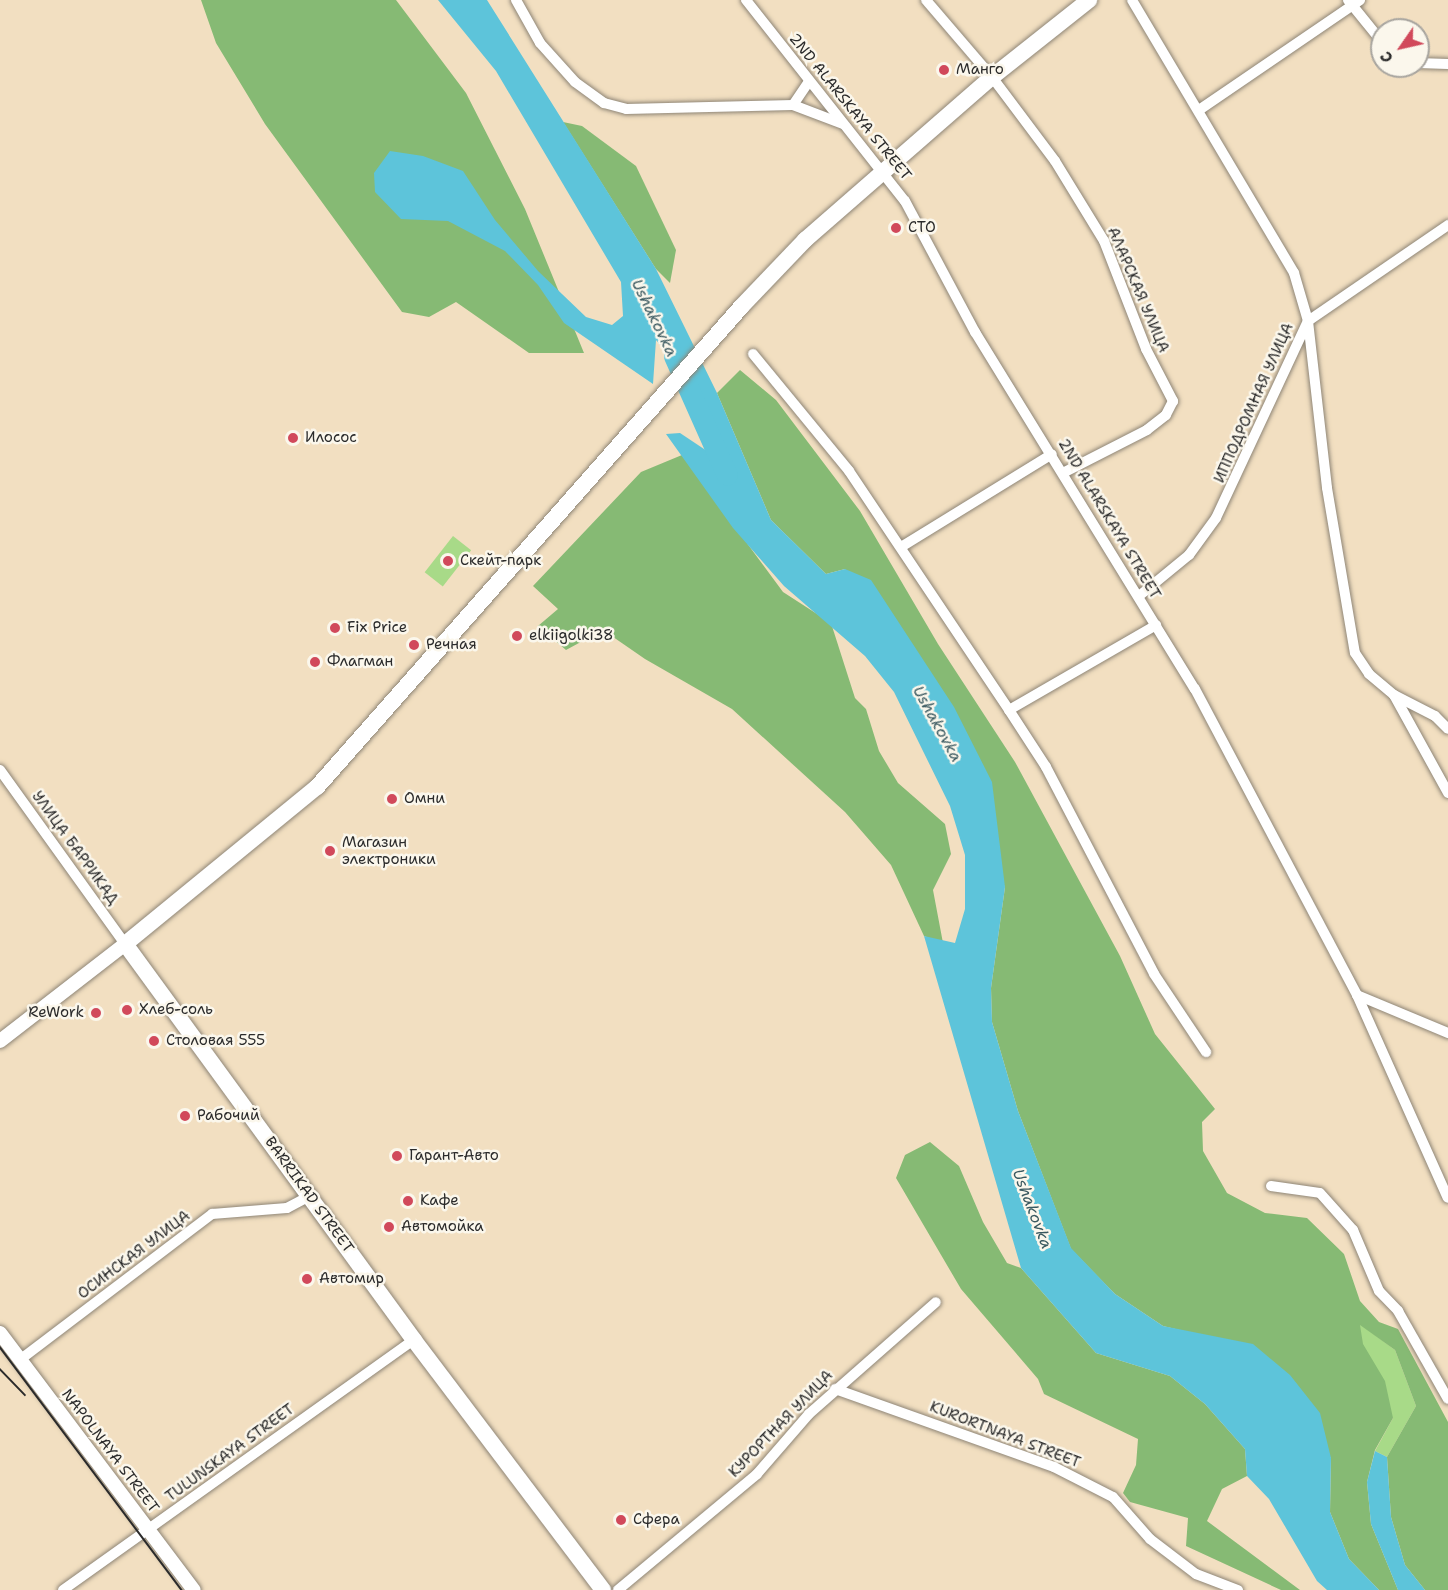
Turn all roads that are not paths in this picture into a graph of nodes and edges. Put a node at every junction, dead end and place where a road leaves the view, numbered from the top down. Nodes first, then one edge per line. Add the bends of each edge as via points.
1 (516, 0) edge
2 (746, 0) edge
3 (926, 0) edge
4 (1089, 0) edge
5 (1132, 0) edge
6 (1354, 2) edge
7 (1370, 25) edge
8 (1430, 63) edge
9 (1448, 64) edge
10 (992, 77) junction
11 (809, 81) junction
12 (793, 105) junction
13 (1199, 110) junction
14 (843, 124) junction
15 (884, 172) junction
16 (1448, 225) edge
17 (1308, 321) junction
18 (753, 354) dead end
19 (1052, 454) junction
20 (1064, 473) junction
21 (901, 547) junction
22 (1139, 596) junction
23 (1156, 625) junction
24 (1394, 695) junction
25 (1009, 710) junction
26 (1448, 729) edge
27 (0, 770) edge
28 (1448, 793) edge
29 (125, 944) junction
30 (1357, 995) junction
31 (1448, 1033) edge
32 (0, 1041) edge
33 (1206, 1052) dead end
34 (1271, 1186) dead end
35 (311, 1195) junction
36 (1448, 1198) edge
37 (936, 1302) dead end
38 (0, 1333) edge
39 (414, 1340) junction
40 (21, 1359) junction
41 (835, 1389) junction
42 (1448, 1399) edge
43 (148, 1530) junction
44 (63, 1590) edge
45 (194, 1590) edge
46 (603, 1590) edge
47 (618, 1590) edge
48 (1238, 1590) edge

1 - 12 street via 540,43 575,82 604,103 626,109
2 - 11 street, 2ND ALARSKAYA STREET
3 - 10 street, АЛАРСКАЯ УЛИЦА
4 - 10 main road
5 - 13 street
6 - 7 street
6 - 13 street
8 - 9 street
10 - 15 main road
10 - 20 street, АЛАРСКАЯ УЛИЦА via 1055,161 1104,241 1146,349 1173,401 1166,415 1147,430
11 - 12 street
11 - 14 street, 2ND ALARSKAYA STREET
12 - 14 street
13 - 17 street via 1294,273
14 - 15 street, 2ND ALARSKAYA STREET
15 - 19 street, 2ND ALARSKAYA STREET via 924,232 975,332
15 - 29 main road via 805,240 741,307 316,787
16 - 17 street, ИППОДРОМНАЯ УЛИЦА
17 - 22 street, ИППОДРОМНАЯ УЛИЦА via 1216,518 1189,555
17 - 24 street via 1327,488 1355,653 1369,674
18 - 21 street via 849,471
19 - 20 street, 2ND ALARSKAYA STREET
19 - 21 street
20 - 22 street, 2ND ALARSKAYA STREET
21 - 25 street
22 - 23 street, 2ND ALARSKAYA STREET
23 - 25 street
23 - 30 street, 2ND ALARSKAYA STREET via 1195,689
24 - 26 street via 1436,716
24 - 28 street
25 - 33 street via 1046,767 1154,974
27 - 29 street, УЛИЦА БАРРИКАД
29 - 32 street
29 - 35 main road, BARRIKAD STREET
30 - 31 street
30 - 36 street, 2ND ALARSKAYA STREET
34 - 42 street via 1320,1193 1353,1230 1379,1291 1398,1311
35 - 39 main road, BARRIKAD STREET
35 - 40 street, ОСИНСКАЯ УЛИЦА via 287,1208 212,1214
37 - 41 street, КУРОРТНАЯ УЛИЦА
38 - 40 street, NAPOLNAYA STREET
39 - 43 street, TULUNSKAYA STREET
39 - 46 main road, BARRIKAD STREET
40 - 43 street, NAPOLNAYA STREET
41 - 47 street, КУРОРТНАЯ УЛИЦА via 757,1474
41 - 48 street, KURORTNAYA STREET via 1064,1472 1113,1497 1150,1539 1196,1574
43 - 44 street, TULUNSKAYA STREET
43 - 45 street, NAPOLNAYA STREET

